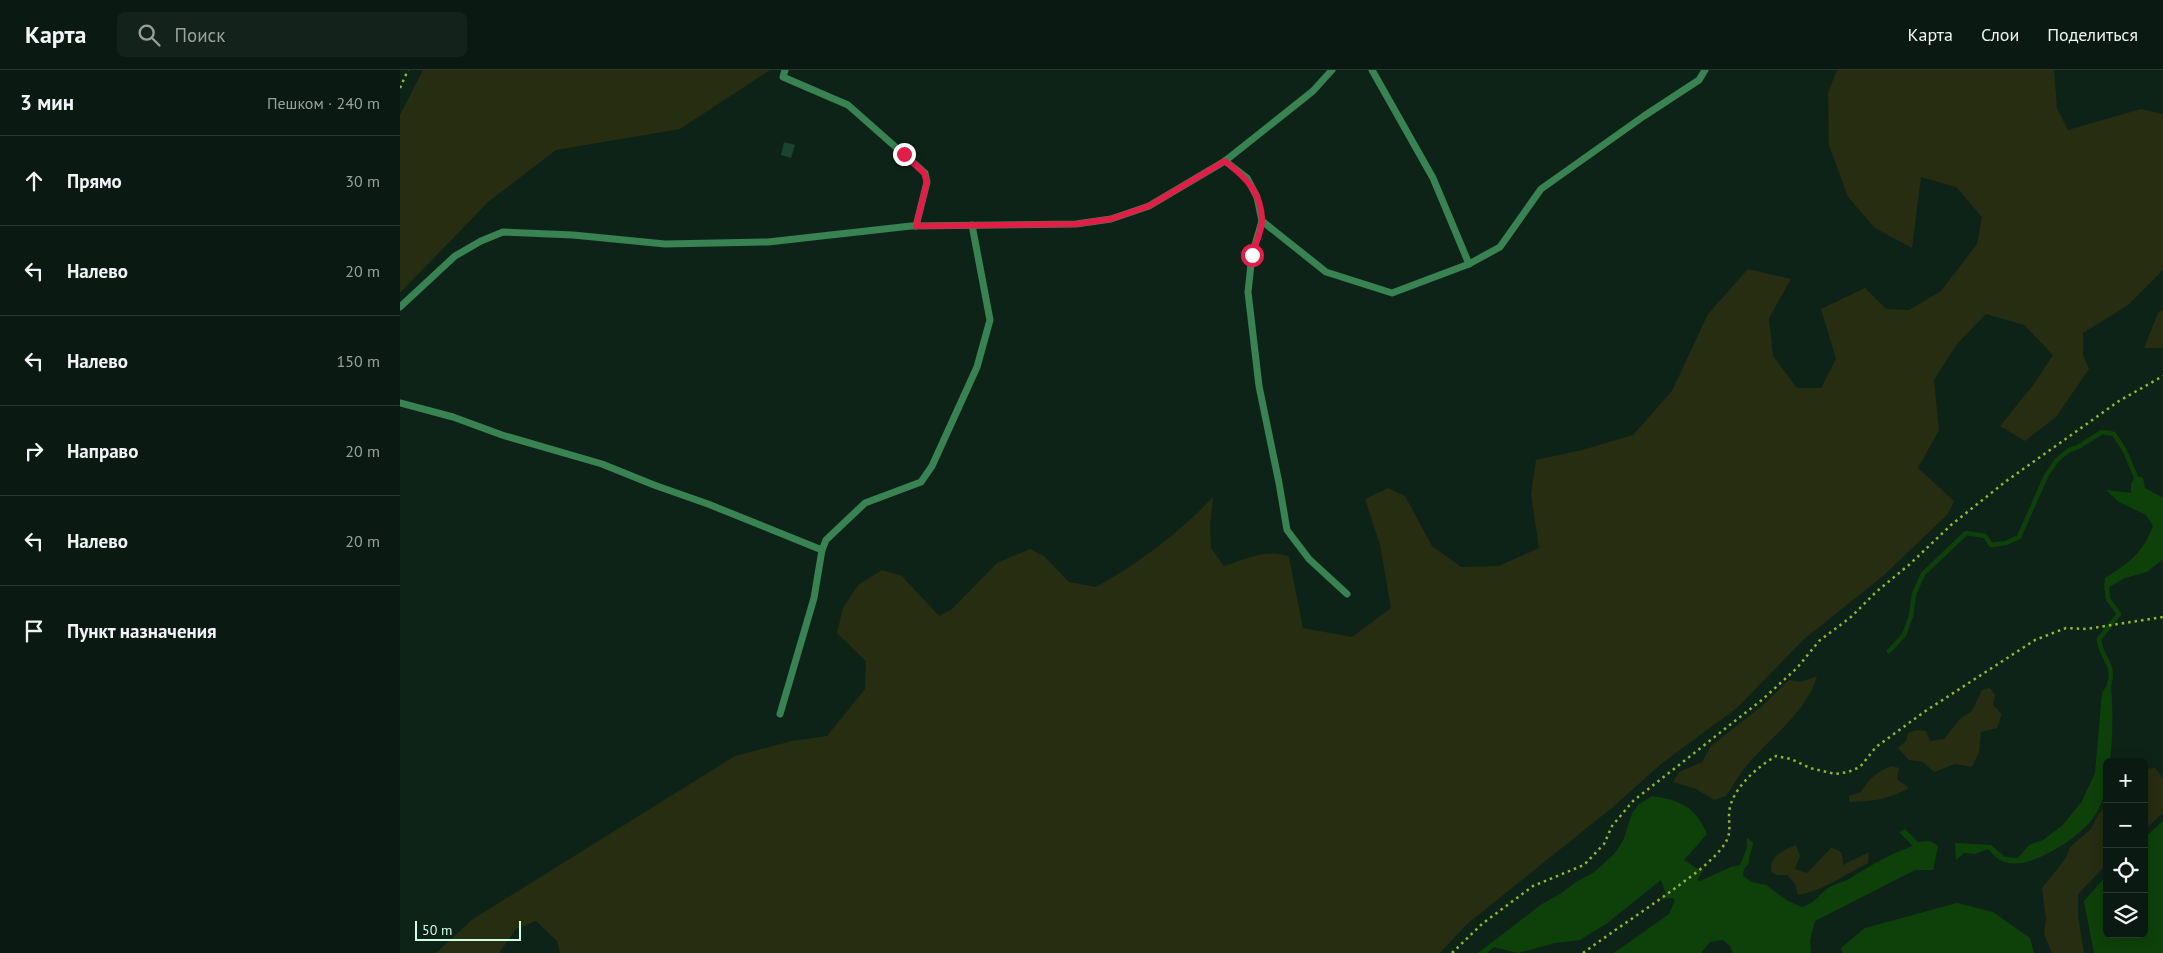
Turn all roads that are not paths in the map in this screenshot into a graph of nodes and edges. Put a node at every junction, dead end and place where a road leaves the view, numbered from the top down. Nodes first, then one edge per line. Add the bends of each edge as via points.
1 (785, 70) edge
2 (1332, 70) edge
3 (1372, 70) edge
4 (1705, 70) edge
5 (1225, 161) junction
6 (1262, 221) junction
7 (916, 226) junction
8 (972, 226) junction
9 (1469, 264) junction
10 (400, 307) edge
11 (400, 403) edge
12 (822, 550) junction
13 (1348, 594) dead end
14 (780, 714) dead end

1 - 7 lane via 783,77 848,104 924,173 927,182
2 - 5 lane via 1313,91
3 - 9 lane via 1433,178
4 - 9 lane via 1699,80 1542,189 1500,247
5 - 6 lane via 1246,178 1257,198
5 - 8 lane via 1149,206 1111,219 1076,224
6 - 9 lane via 1326,272 1392,293
6 - 13 lane via 1252,255 1248,292 1259,386 1287,530 1309,559
7 - 8 lane
7 - 10 lane via 768,242 665,244 503,232 455,256
8 - 12 lane via 990,320 977,367 936,457 921,482 865,503 826,540
11 - 12 lane via 602,464
12 - 14 lane via 814,598

